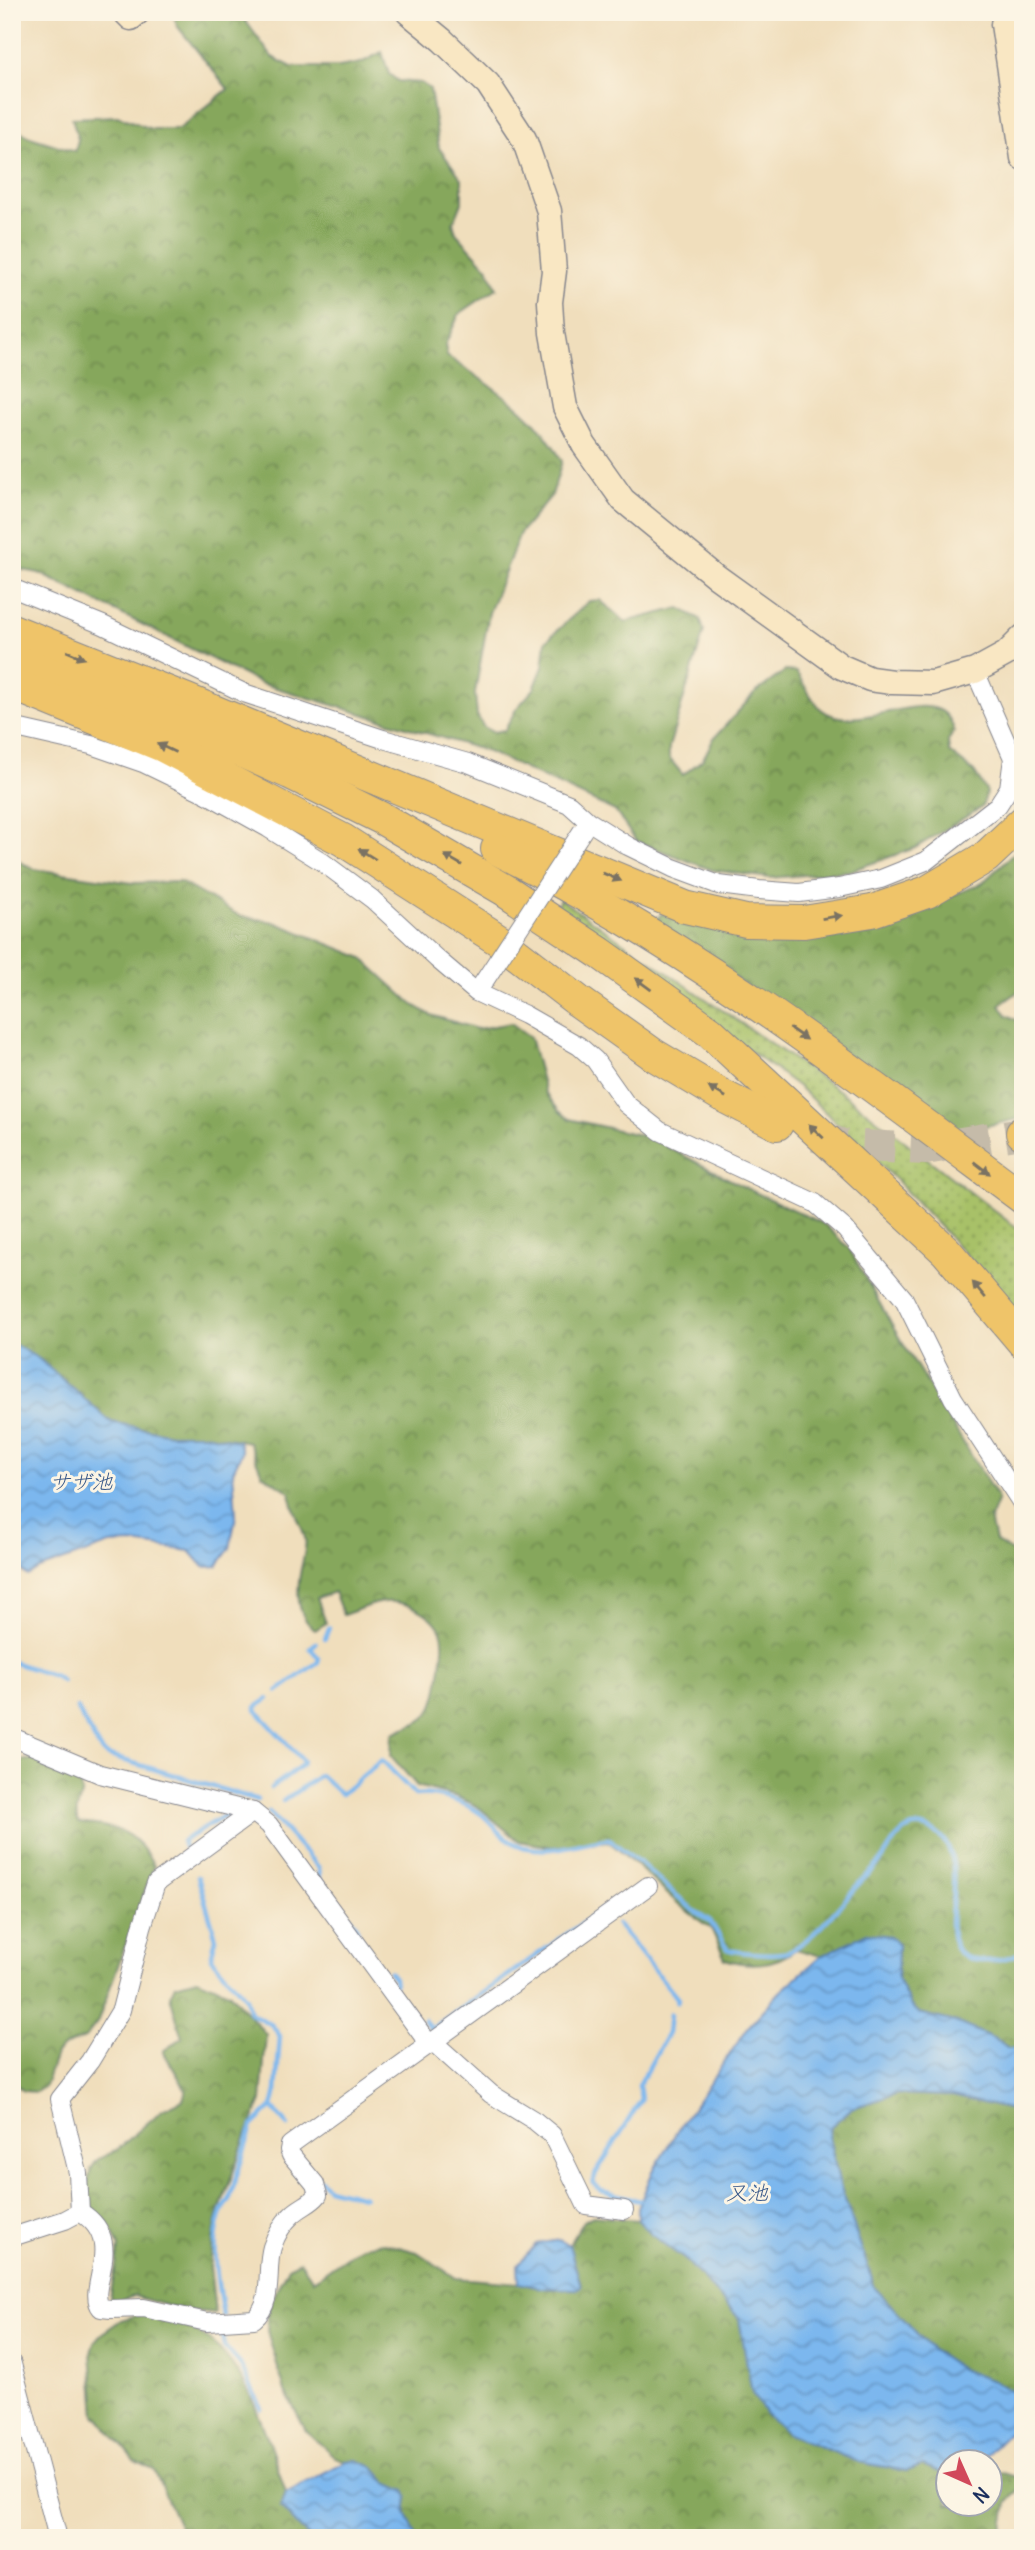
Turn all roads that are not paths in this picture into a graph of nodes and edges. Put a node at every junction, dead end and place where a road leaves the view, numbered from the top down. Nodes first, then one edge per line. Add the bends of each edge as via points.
1 (125, 12) edge
2 (138, 12) edge
3 (408, 12) edge
4 (1020, 14) edge
5 (1023, 158) edge
6 (12, 588) edge
7 (12, 630) edge
8 (1023, 637) edge
9 (12, 659) edge
10 (975, 671) junction
11 (12, 684) edge
12 (187, 700) junction
13 (12, 727) edge
14 (1023, 822) edge
15 (585, 825) junction
16 (480, 988) junction
17 (777, 1124) dead end
18 (1023, 1198) edge
19 (1023, 1342) edge
20 (1023, 1505) edge
21 (12, 1737) edge
22 (253, 1812) junction
23 (648, 1886) dead end
24 (430, 2043) junction
25 (624, 2210) dead end
26 (80, 2212) junction
27 (12, 2237) edge
28 (12, 2364) edge
29 (58, 2538) edge

1 - 2 street via 131,18
3 - 10 street via 488,84 524,139 550,211 552,333 565,407 584,445 623,500 717,577 842,667 892,682 933,683
4 - 5 street via 1003,24
6 - 15 street via 103,625 244,693 468,763 569,804
7 -> 12 highway
8 - 10 street via 1006,654
19 -> 9 highway via 946,1251 719,1040 600,953 505,890 383,819 175,722
10 - 15 street via 1013,758 1009,788 998,805 926,861 904,870 881,879 799,893 719,885
17 -> 11 highway via 654,1055 499,940 343,840 163,746
12 -> 14 highway via 685,907 746,921 804,922 873,911 927,892 986,857
12 -> 18 highway via 527,864 622,919 742,994
13 - 16 street via 91,745 143,764 268,828 372,899 437,960
15 - 16 street, bridge
16 - 20 street via 579,1046 595,1060 626,1104 660,1131 815,1203 845,1229 904,1299 953,1398
21 - 22 street via 100,1773
22 - 24 street via 269,1825
22 - 26 street via 156,1883 121,2010 60,2099 78,2173
23 - 24 street
24 - 25 street via 491,2094 552,2135 586,2205
24 - 26 street via 290,2145 289,2153 315,2184 318,2195 279,2230 271,2250 270,2282 260,2314 254,2319 208,2322 144,2308 102,2308 97,2302 102,2241 92,2221
26 - 27 street
28 - 29 street

